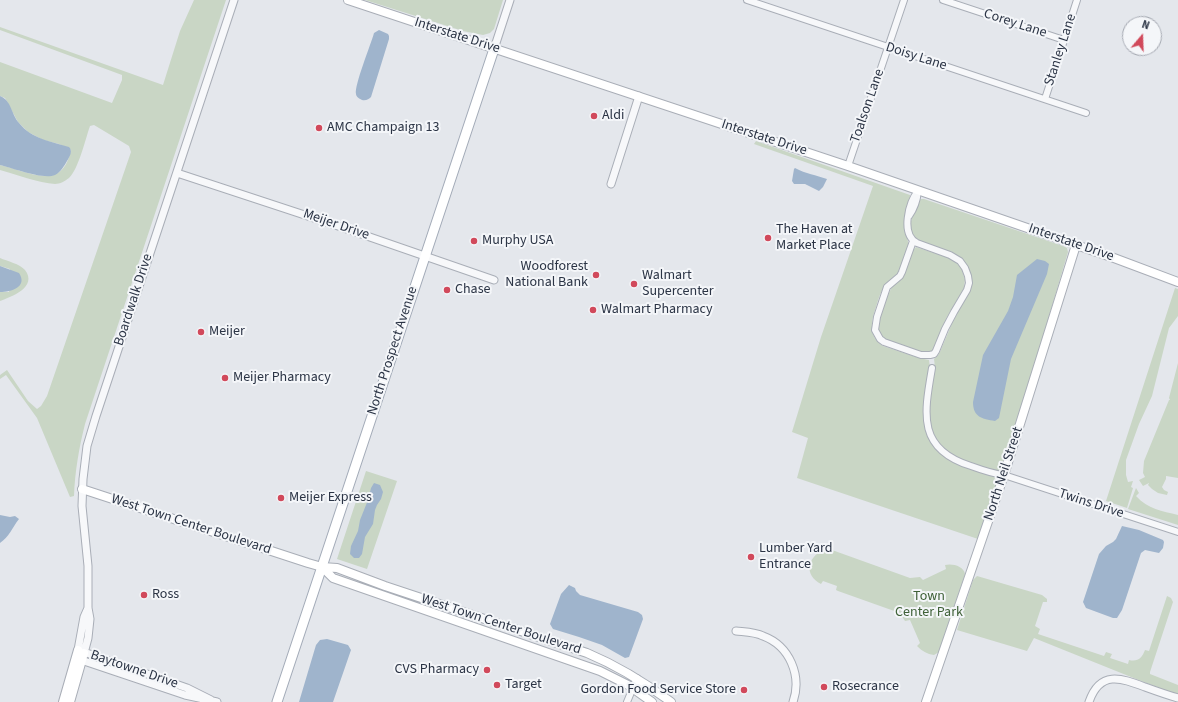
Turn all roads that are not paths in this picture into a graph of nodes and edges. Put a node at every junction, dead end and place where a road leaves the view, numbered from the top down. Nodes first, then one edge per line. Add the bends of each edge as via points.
1 (234, 0) edge
2 (348, 0) edge
3 (510, 0) edge
4 (747, 0) edge
5 (904, 0) edge
6 (943, 0) edge
7 (1077, 0) edge
8 (1064, 40) junction
9 (888, 47) junction
10 (494, 49) junction
11 (639, 96) junction
12 (1045, 99) junction
13 (1086, 113) dead end
14 (848, 166) junction
15 (177, 173) junction
16 (611, 184) dead end
17 (918, 190) junction
18 (913, 241) junction
19 (1076, 245) junction
20 (425, 256) junction
21 (494, 280) dead end
22 (1178, 282) edge
23 (932, 368) dead end
24 (1004, 475) junction
25 (82, 489) junction
26 (1178, 532) edge
27 (322, 567) junction
28 (736, 631) dead end
29 (80, 655) junction
30 (637, 678) junction
31 (633, 689) junction
32 (1178, 698) edge
33 (214, 701) edge
34 (64, 702) edge
35 (70, 702) edge
36 (277, 702) edge
37 (627, 702) edge
38 (652, 702) edge
39 (671, 702) edge
40 (793, 702) edge
41 (926, 702) edge
42 (1089, 702) edge

1 - 15 street, Boardwalk Drive
2 - 10 main road, Interstate Drive
3 - 10 street, North Prospect Avenue
4 - 9 street, Doisy Lane
5 - 9 street, Toalson Lane
6 - 8 street, Corey Lane
7 - 8 street, Stanley Lane
8 - 12 street, Stanley Lane
9 - 12 street, Doisy Lane
9 - 14 street, Toalson Lane
10 - 11 main road, Interstate Drive
10 - 20 main road, North Prospect Avenue
11 - 14 main road, Interstate Drive
11 - 16 street
12 - 13 street, Doisy Lane
14 - 17 main road, Interstate Drive
15 - 20 street, Meijer Drive
15 - 25 street, Boardwalk Drive via 91,431 84,461
17 - 18 street via 913,211 908,218 908,230
17 - 19 main road, Interstate Drive
18 - 18 street via 957,258 968,276 967,290 936,351 930,356 884,342 875,330 886,290 902,272
19 - 22 main road, Interstate Drive
19 - 24 main road, North Neil Street
20 - 21 street, Meijer Drive
20 - 27 main road, North Prospect Avenue
23 - 24 street, Twins Drive via 926,413 933,441 956,461
24 - 26 street, Twins Drive
24 - 41 main road, North Neil Street
25 - 27 main road, West Town Center Boulevard
25 - 29 street, Boardwalk Drive via 88,566 88,608 84,617
27 - 30 main road, West Town Center Boulevard via 337,568 587,653
27 - 31 main road, West Town Center Boulevard via 333,578 583,663
27 - 36 main road, North Prospect Avenue
28 - 40 street via 764,636 777,644 788,656 796,678
29 - 33 street, Baytowne Drive via 185,695
29 - 34 main road
29 - 35 main road
30 - 31 street
30 - 39 main road, West Town Center Boulevard
31 - 37 street
31 - 38 main road, West Town Center Boulevard
32 - 42 street via 1120,678 1102,682 1095,689

